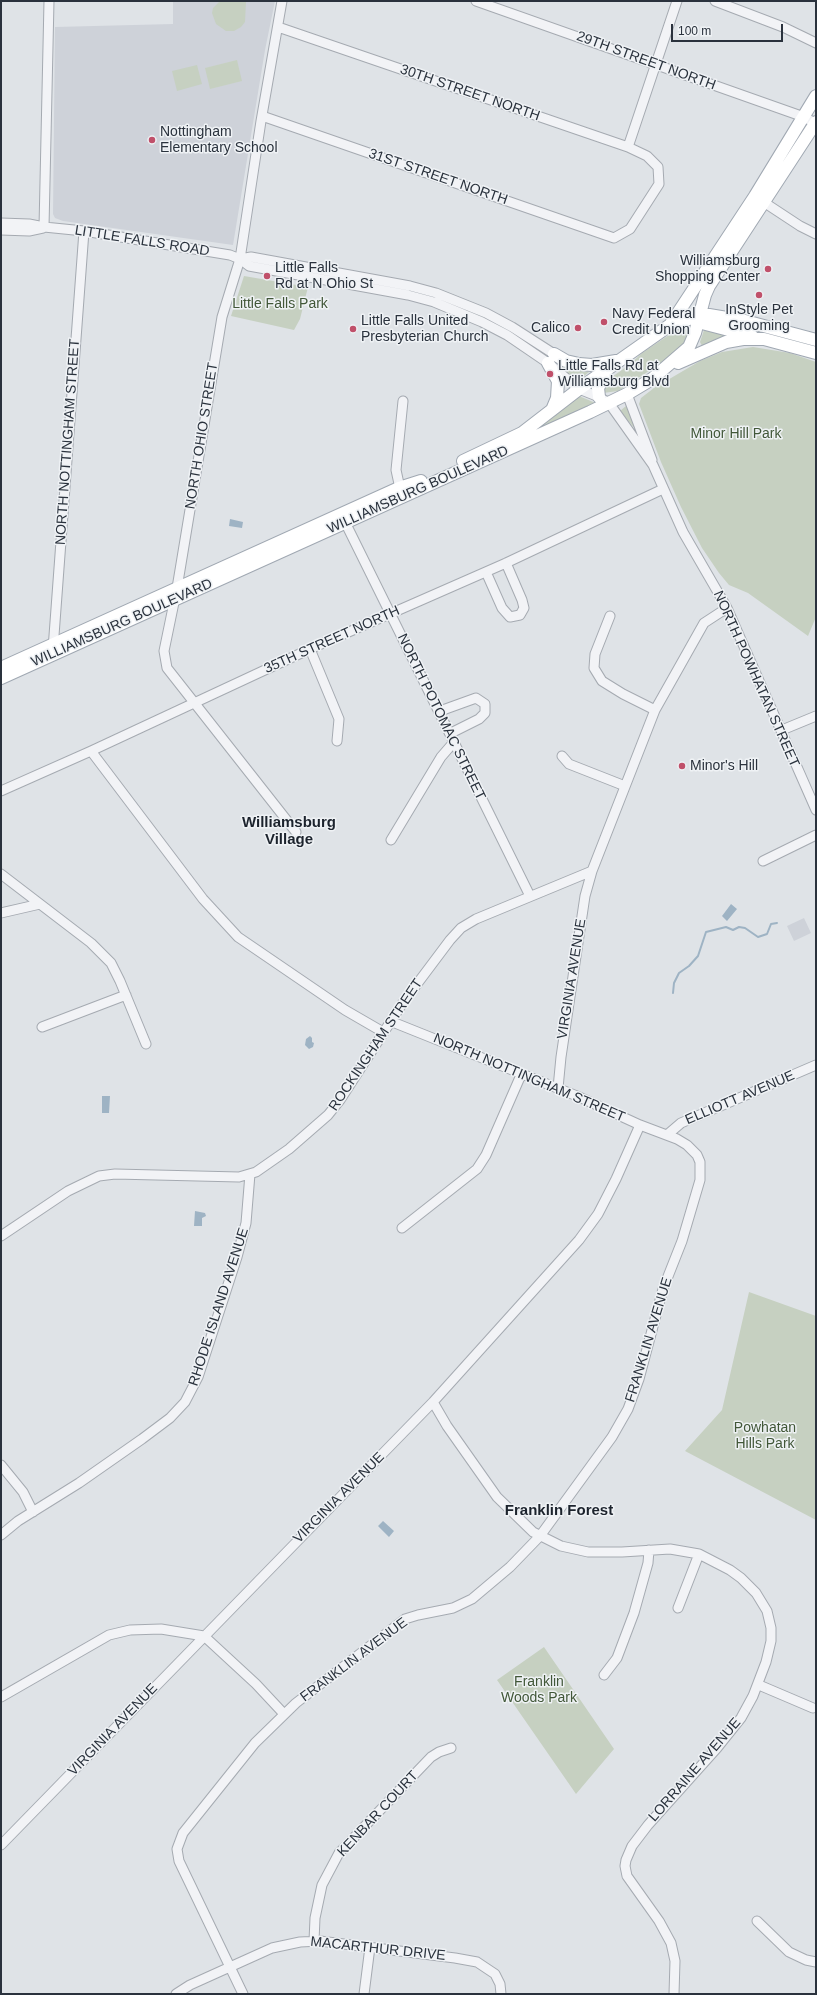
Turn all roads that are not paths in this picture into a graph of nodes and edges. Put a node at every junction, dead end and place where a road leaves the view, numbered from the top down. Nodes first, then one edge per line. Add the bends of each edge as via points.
1 (49, 1) edge
2 (282, 1) edge
3 (476, 1) edge
4 (677, 1) edge
5 (715, 1) edge
6 (278, 27) junction
7 (816, 43) edge
8 (656, 64) junction
9 (816, 96) edge
10 (262, 116) junction
11 (804, 117) junction
12 (816, 123) edge
13 (628, 147) junction
14 (658, 167) joint
15 (759, 199) junction
16 (1, 223) edge
17 (44, 227) junction
18 (1, 230) edge
19 (84, 231) junction
20 (816, 234) edge
21 (240, 259) junction
22 (704, 273) junction
23 (709, 286) junction
24 (727, 317) junction
25 (697, 319) junction
26 (670, 325) junction
27 (760, 338) junction
28 (816, 340) edge
29 (816, 353) edge
30 (551, 359) junction
31 (621, 360) junction
32 (608, 369) junction
33 (662, 371) junction
34 (579, 389) junction
35 (627, 394) junction
36 (604, 400) junction
37 (403, 401) dead end
38 (552, 411) junction
39 (653, 465) junction
40 (663, 489) junction
41 (401, 492) junction
42 (344, 519) junction
43 (506, 563) junction
44 (486, 572) junction
45 (177, 588) junction
46 (174, 600) junction
47 (727, 608) junction
48 (390, 613) junction
49 (610, 616) dead end
50 (53, 649) junction
51 (310, 649) junction
52 (1, 668) edge
53 (1, 678) edge
54 (194, 702) junction
55 (655, 710) junction
56 (440, 711) junction
57 (816, 716) edge
58 (782, 730) junction
59 (452, 738) junction
60 (337, 741) dead end
61 (91, 751) junction
62 (562, 756) dead end
63 (625, 786) junction
64 (1, 791) edge
65 (816, 810) edge
66 (296, 832) dead end
67 (816, 835) edge
68 (391, 840) dead end
69 (762, 861) dead end
70 (592, 872) junction
71 (1, 874) edge
72 (530, 896) junction
73 (40, 904) junction
74 (1, 913) edge
75 (126, 995) junction
76 (390, 1021) junction
77 (42, 1027) dead end
78 (383, 1032) junction
79 (146, 1044) dead end
80 (816, 1065) edge
81 (521, 1075) junction
82 (558, 1088) junction
83 (640, 1125) junction
84 (667, 1135) junction
85 (250, 1174) junction
86 (402, 1228) dead end
87 (1, 1236) edge
88 (433, 1402) junction
89 (1, 1465) edge
90 (32, 1512) junction
91 (1, 1535) edge
92 (540, 1536) junction
93 (649, 1550) junction
94 (699, 1554) junction
95 (678, 1608) dead end
96 (204, 1636) junction
97 (604, 1675) dead end
98 (759, 1685) junction
99 (1, 1697) edge
100 (813, 1708) dead end
101 (284, 1714) junction
102 (451, 1748) dead end
103 (1, 1845) edge
104 (757, 1921) dead end
105 (314, 1941) junction
106 (370, 1946) junction
107 (816, 1962) edge
108 (230, 1968) junction
109 (176, 1994) edge
110 (243, 1994) edge
111 (364, 1994) edge
112 (501, 1994) edge
113 (674, 1994) edge

1 - 17 street
2 - 6 street, NORTH OHIO STREET
3 - 8 street, 29TH STREET NORTH
4 - 8 street
5 - 7 street via 783,27
6 - 10 street, NORTH OHIO STREET
6 - 13 street, 30TH STREET NORTH
8 - 11 street, 29TH STREET NORTH
8 - 13 street
9 - 11 main road
10 - 14 street, 31ST STREET NORTH via 614,238 630,229 646,206 659,184
10 - 21 street, NORTH OHIO STREET
11 - 12 street, 29TH STREET NORTH
11 - 15 main road
12 - 15 main road
13 - 14 street, 30TH STREET NORTH via 647,156
15 - 20 street
15 - 22 main road
15 - 23 main road
16 - 17 street, LITTLE FALLS ROAD
17 - 18 street, LITTLE FALLS ROAD via 29,231
17 - 19 street, LITTLE FALLS ROAD
19 - 21 street, LITTLE FALLS ROAD via 230,255
19 - 50 street, NORTH NOTTINGHAM STREET
21 - 30 street, LITTLE FALLS ROAD via 249,266 408,294 434,302 482,322
21 - 45 street, NORTH OHIO STREET via 222,317
22 - 25 main road via 692,303
22 - 26 main road
23 - 24 main road via 708,294 712,307
23 - 25 main road
24 - 25 main road, WILLIAMSBURG BOULEVARD via 709,315
24 - 28 main road, WILLIAMSBURG BOULEVARD
25 - 26 main road, WILLIAMSBURG BOULEVARD
25 - 27 main road
25 - 33 main road, WILLIAMSBURG BOULEVARD via 689,347
26 - 31 main road, WILLIAMSBURG BOULEVARD
27 - 29 main road
27 - 33 main road via 726,342
30 - 31 main road via 585,365
30 - 34 street, LITTLE FALLS ROAD
30 - 38 main road via 558,381 557,398
31 - 32 main road, WILLIAMSBURG BOULEVARD
32 - 34 main road, WILLIAMSBURG BOULEVARD
32 - 36 main road via 598,388
33 - 35 main road, WILLIAMSBURG BOULEVARD
34 - 36 street, LITTLE FALLS ROAD
34 - 38 main road, WILLIAMSBURG BOULEVARD
35 - 36 main road, WILLIAMSBURG BOULEVARD
35 - 39 street, NORTH POWHATAN STREET
36 - 39 street, NORTH POWHATAN STREET
36 - 41 main road, WILLIAMSBURG BOULEVARD
37 - 41 street via 396,470
38 - 41 main road, WILLIAMSBURG BOULEVARD via 522,433
39 - 40 street, NORTH POWHATAN STREET
40 - 43 street, 35TH STREET NORTH
40 - 47 street, NORTH POWHATAN STREET via 692,549
41 - 42 main road, WILLIAMSBURG BOULEVARD
42 - 45 main road, WILLIAMSBURG BOULEVARD
42 - 46 main road, WILLIAMSBURG BOULEVARD
42 - 48 street, NORTH POTOMAC STREET
43 - 44 street, 35TH STREET NORTH
43 - 44 street via 522,600 524,608 520,615 510,617 502,608
44 - 48 street, 35TH STREET NORTH
45 - 46 street, NORTH OHIO STREET
45 - 50 main road, WILLIAMSBURG BOULEVARD
46 - 50 main road, WILLIAMSBURG BOULEVARD
46 - 54 street, NORTH OHIO STREET via 164,651 167,668
47 - 55 street, VIRGINIA AVENUE via 704,623
47 - 58 street, NORTH POWHATAN STREET
48 - 51 street, 35TH STREET NORTH
48 - 56 street, NORTH POTOMAC STREET
49 - 55 street via 595,654 594,668 602,681
50 - 52 main road, WILLIAMSBURG BOULEVARD
50 - 53 main road, WILLIAMSBURG BOULEVARD
51 - 54 street, 35TH STREET NORTH
51 - 60 street via 339,719
54 - 61 street, 35TH STREET NORTH
54 - 66 street, NORTH OHIO STREET
55 - 63 street, VIRGINIA AVENUE
56 - 59 street, NORTH POTOMAC STREET
56 - 59 street via 476,698 485,704 485,713
57 - 58 street
58 - 65 street, NORTH POWHATAN STREET
59 - 68 street
59 - 72 street, NORTH POTOMAC STREET
61 - 64 street, 35TH STREET NORTH
61 - 78 street via 203,899 238,937 345,1010
62 - 63 street via 569,764
63 - 70 street, VIRGINIA AVENUE
67 - 69 street
70 - 72 street, ROCKINGHAM STREET
70 - 82 street, VIRGINIA AVENUE via 584,903
71 - 73 street
72 - 76 street, ROCKINGHAM STREET via 476,918 462,928 450,940
73 - 74 street
73 - 75 street via 91,943 111,963
75 - 77 street
75 - 79 street
76 - 78 street, ROCKINGHAM STREET
76 - 81 street, NORTH NOTTINGHAM STREET
78 - 85 street, ROCKINGHAM STREET via 328,1115 271,1162
80 - 84 street, ELLIOTT AVENUE via 681,1123
81 - 82 street, NORTH NOTTINGHAM STREET
81 - 86 street via 477,1169
82 - 83 street, NORTH NOTTINGHAM STREET
83 - 84 street, NORTH NOTTINGHAM STREET
83 - 88 street, VIRGINIA AVENUE via 616,1179 589,1228
84 - 92 street, FRANKLIN AVENUE via 694,1150 700,1162 700,1180 682,1241 663,1289 639,1379 628,1408 612,1437
85 - 87 street, ROCKINGHAM STREET via 239,1177 115,1174 99,1176 68,1190
85 - 90 street, RHODE ISLAND AVENUE via 246,1223 238,1258 198,1377 185,1402 170,1418 142,1439
88 - 92 street, LORRAINE AVENUE via 446,1426 497,1497 526,1527
88 - 96 street, VIRGINIA AVENUE
89 - 90 street via 23,1492
90 - 91 street, RHODE ISLAND AVENUE
92 - 93 street, LORRAINE AVENUE via 561,1546 588,1552
92 - 101 street, FRANKLIN AVENUE via 510,1567 472,1599 453,1608 418,1614 396,1625
93 - 94 street, LORRAINE AVENUE via 670,1549
93 - 97 street via 648,1563 634,1613 617,1658
94 - 95 street
94 - 98 street, LORRAINE AVENUE via 741,1578 756,1593 767,1611 771,1641
96 - 99 street via 143,1628 116,1632 88,1645
96 - 101 street
96 - 103 street, VIRGINIA AVENUE
98 - 100 street
98 - 113 street, LORRAINE AVENUE via 741,1718 648,1825 629,1852 625,1863 627,1876 660,1921 671,1943 675,1960
101 - 108 street, FRANKLIN AVENUE via 241,1760 183,1833 178,1844 177,1855 182,1869
102 - 105 street, KENBAR COURT via 431,1757 339,1853 322,1885 315,1918
104 - 107 street via 789,1952
105 - 106 street, MACARTHUR DRIVE
105 - 108 street, MACARTHUR DRIVE via 272,1948
106 - 111 street
106 - 112 street, MACARTHUR DRIVE via 477,1962 495,1974
108 - 109 street, MACARTHUR DRIVE via 190,1985
108 - 110 street, FRANKLIN AVENUE

